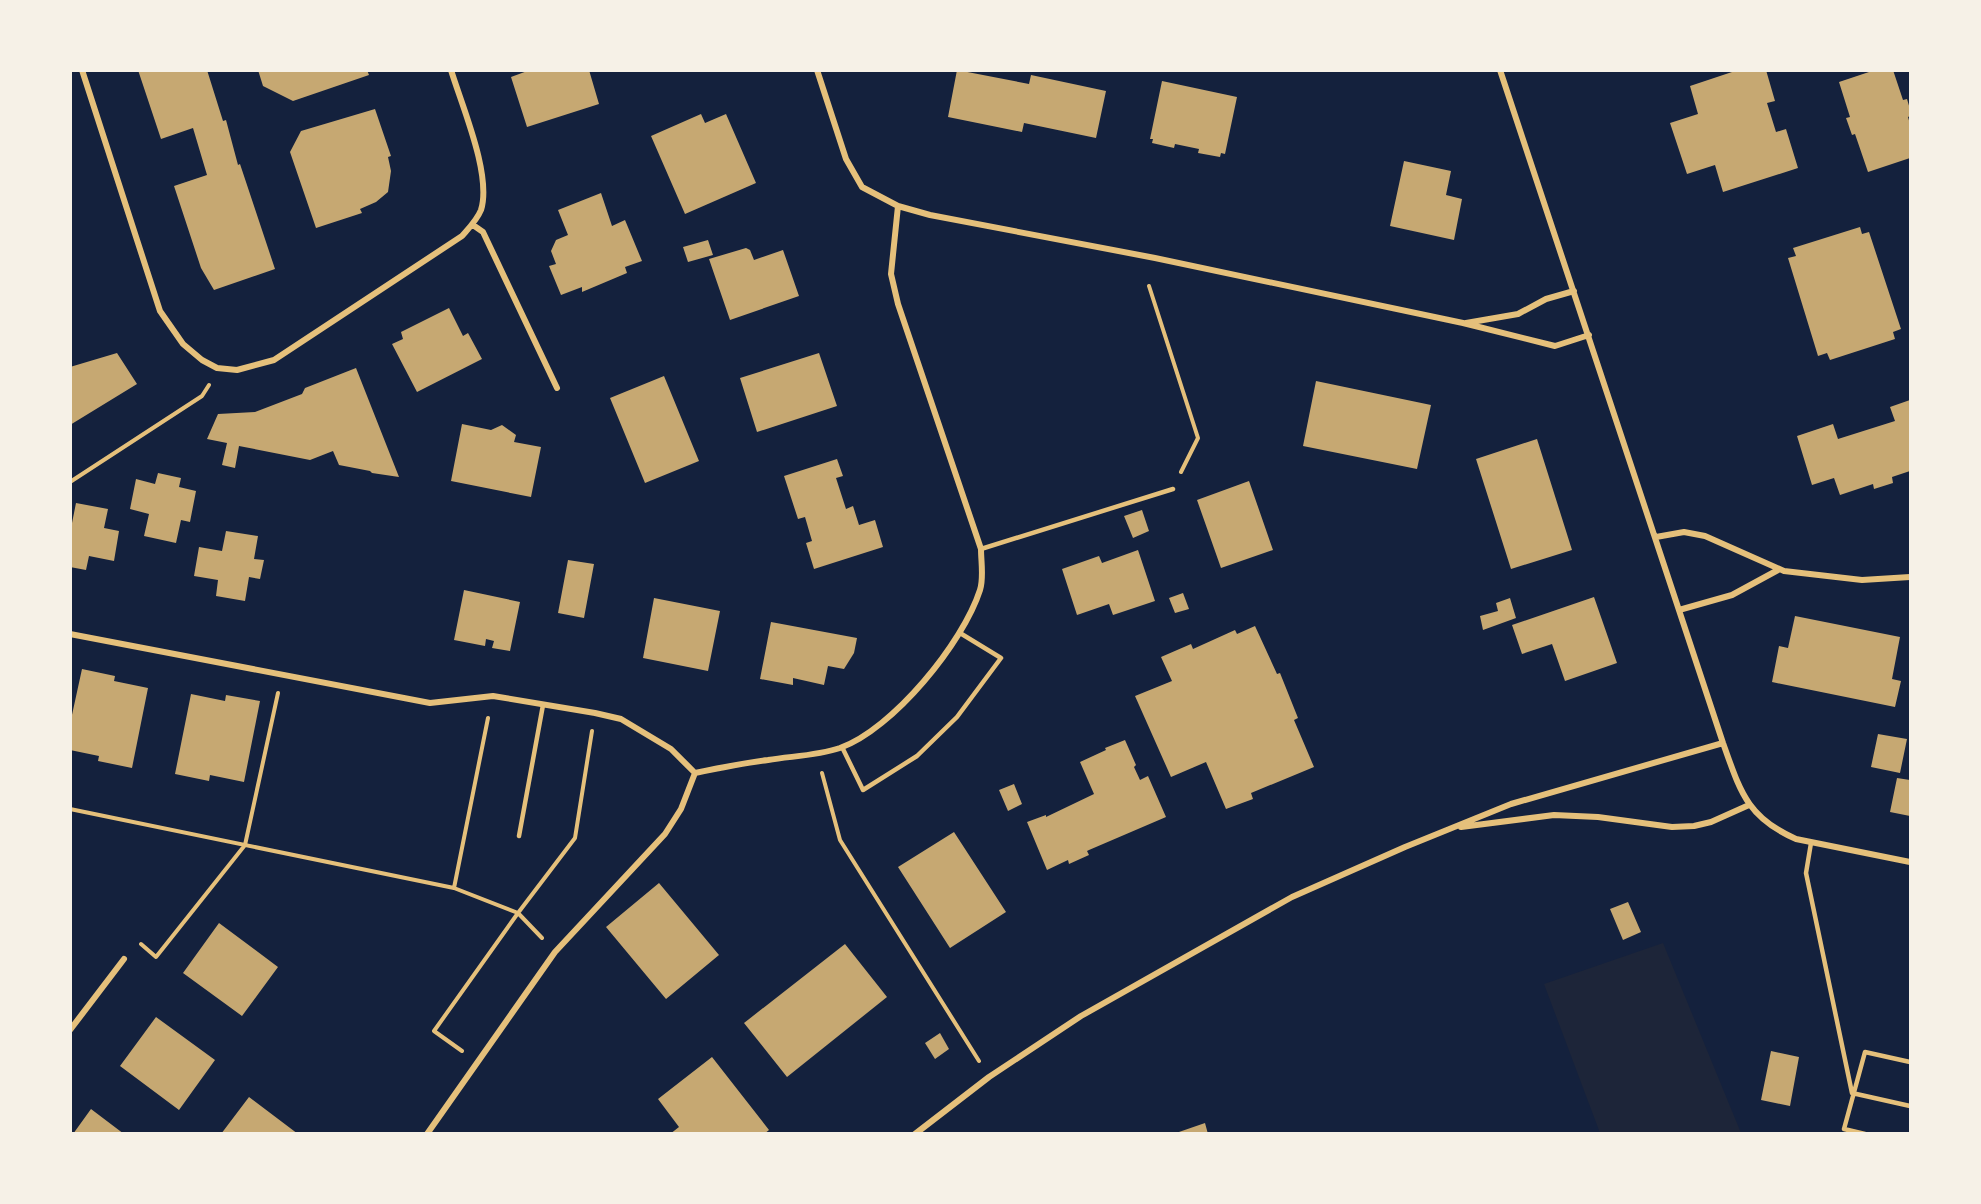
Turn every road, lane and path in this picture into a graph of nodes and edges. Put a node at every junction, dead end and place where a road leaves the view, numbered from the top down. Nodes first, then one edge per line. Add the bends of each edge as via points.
1 (82, 70) edge
2 (451, 70) edge
3 (817, 70) edge
4 (1500, 70) edge
5 (898, 206) junction
6 (472, 225) junction
7 (1149, 286) dead end
8 (1574, 291) junction
9 (1463, 323) junction
10 (1588, 335) junction
11 (218, 368) junction
12 (557, 388) dead end
13 (70, 482) edge
14 (1173, 489) joint
15 (1656, 537) junction
16 (981, 549) junction
17 (1778, 570) junction
18 (1911, 577) edge
19 (1679, 609) junction
20 (960, 633) junction
21 (70, 634) edge
22 (282, 674) junction
23 (493, 696) junction
24 (543, 705) junction
25 (596, 713) junction
26 (1723, 742) junction
27 (842, 747) junction
28 (695, 773) junction
29 (822, 773) dead end
30 (1749, 805) junction
31 (70, 809) edge
32 (1455, 828) junction
33 (519, 836) dead end
34 (1811, 843) junction
35 (245, 845) junction
36 (1911, 862) edge
37 (454, 888) junction
38 (518, 913) junction
39 (555, 952) junction
40 (124, 958) joint
41 (70, 1030) edge
42 (477, 1062) junction
43 (1911, 1062) edge
44 (989, 1077) junction
45 (1911, 1106) edge
46 (427, 1134) edge
47 (915, 1134) edge
48 (1864, 1134) edge

1 - 11 street via 160,311 183,344
2 - 6 street via 482,168 483,195
3 - 5 street via 846,159 862,187
4 - 8 street
5 - 9 street
5 - 16 street via 891,274 898,304
6 - 11 street via 462,236 274,360 237,370
6 - 12 street via 483,232
7 - 14 path via 1198,438
8 - 9 street via 1546,299 1518,314
8 - 10 street
9 - 10 street via 1555,346
10 - 15 street
11 - 13 path via 202,396
14 - 16 lane
15 - 17 street via 1684,532 1705,536
15 - 19 street
16 - 20 street via 981,588
17 - 18 street via 1862,580
17 - 19 street via 1732,595
19 - 26 street
20 - 27 street via 898,709 865,736
20 - 27 lane via 1001,658 957,717 925,748 863,790
21 - 22 street
22 - 23 street via 430,704
22 - 35 path
23 - 24 street
23 - 37 path
24 - 25 street
24 - 33 lane
25 - 28 street via 621,718 671,749
25 - 38 path via 575,838
26 - 30 street
26 - 32 street via 1511,804
27 - 28 street
28 - 39 street via 681,809 665,834
29 - 44 path via 840,840
30 - 32 street via 1694,826 1554,815
30 - 34 street via 1779,831
31 - 35 path
32 - 44 street via 1282,902 1081,1016
34 - 36 street
34 - 45 lane via 1806,873 1852,1093
35 - 37 path
35 - 40 path via 156,957 138,941
37 - 38 path
38 - 39 path
38 - 42 path via 434,1031
39 - 42 street
40 - 41 street
42 - 46 street
43 - 48 lane via 1864,1052 1844,1129
44 - 47 street

